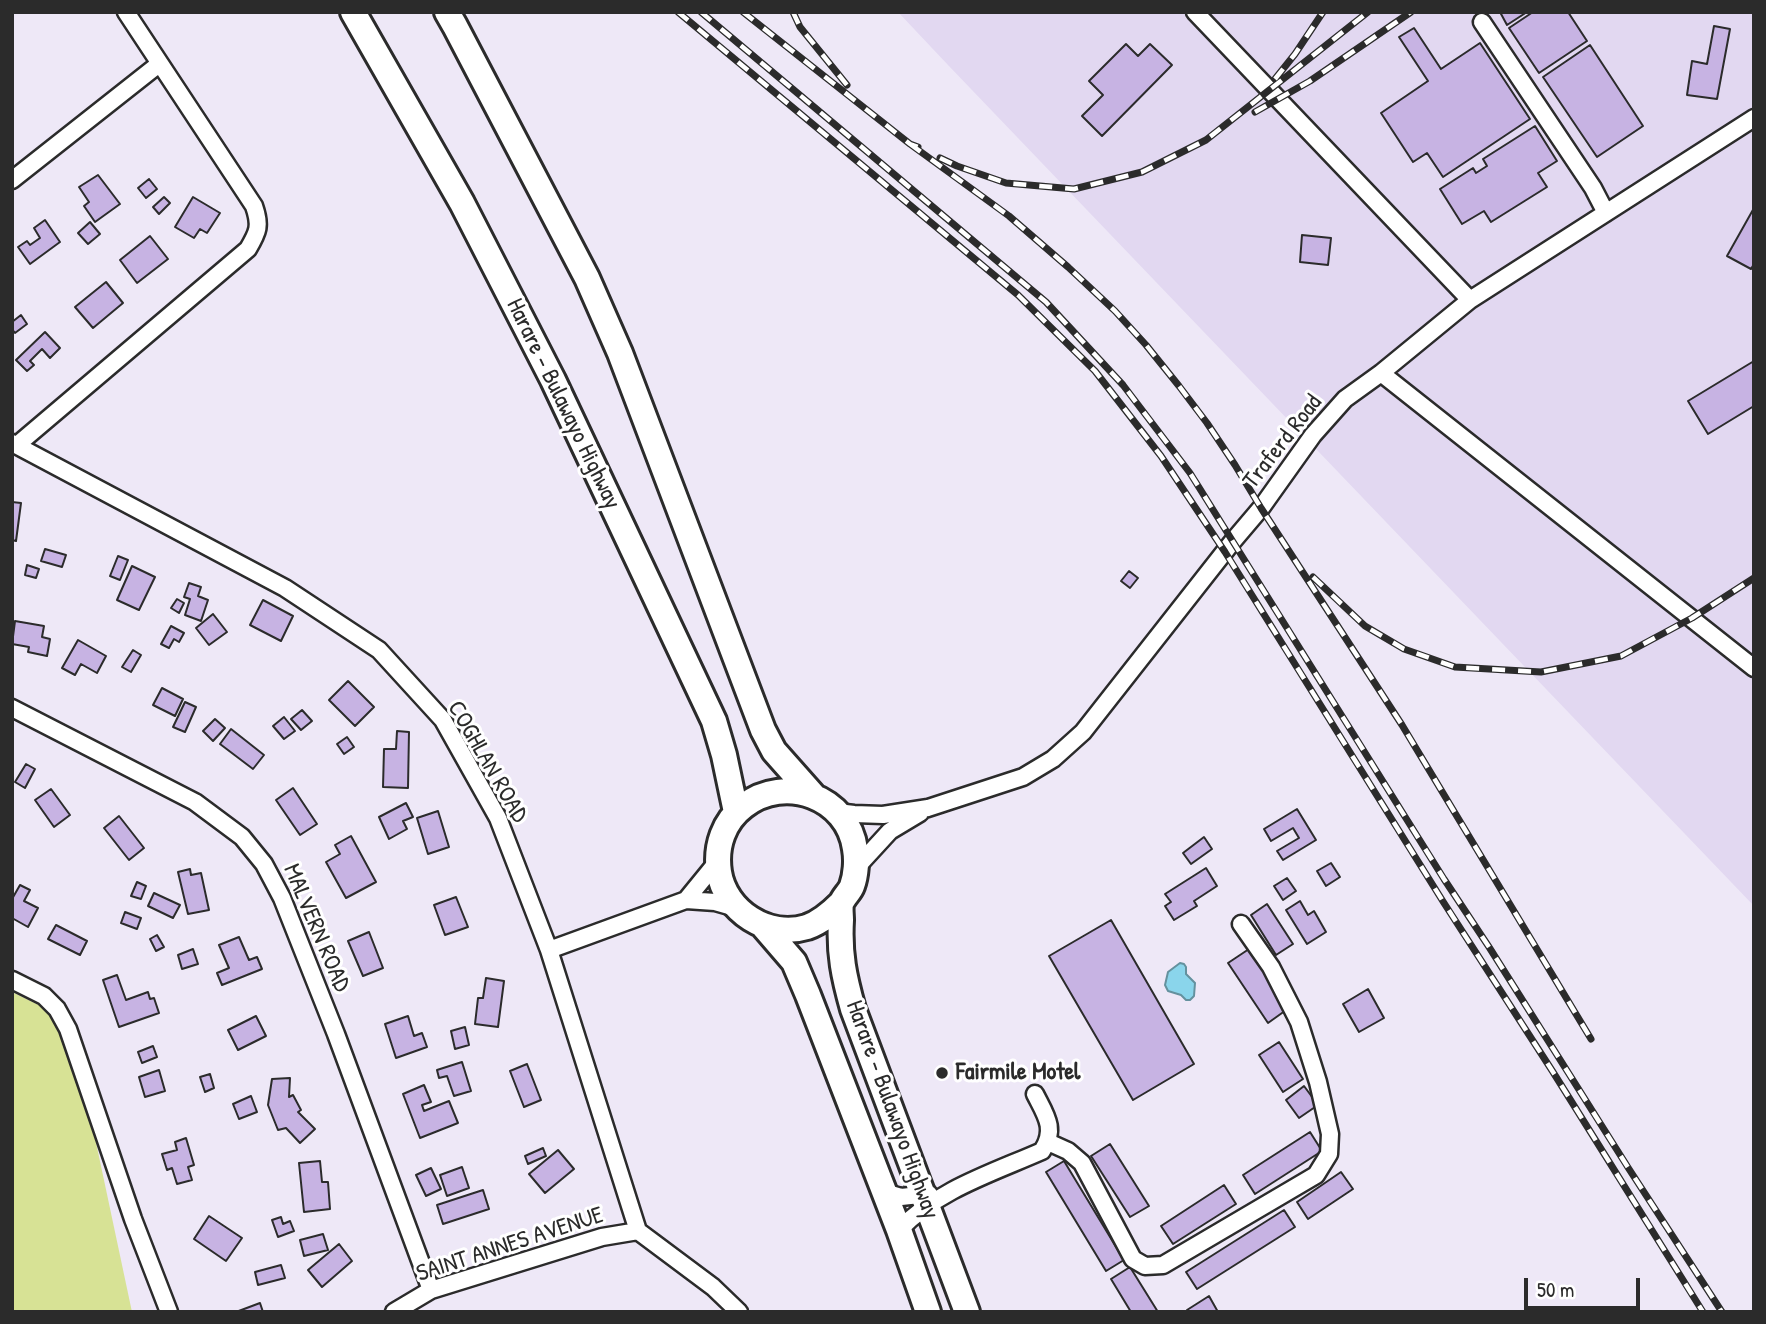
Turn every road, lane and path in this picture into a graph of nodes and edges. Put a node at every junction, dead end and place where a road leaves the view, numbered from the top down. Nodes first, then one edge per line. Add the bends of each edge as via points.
1 (126, 12) edge
2 (353, 12) edge
3 (447, 12) edge
4 (1195, 12) edge
5 (1482, 22) dead end
6 (159, 64) junction
7 (1754, 118) edge
8 (12, 180) edge
9 (1606, 213) junction
10 (1470, 300) junction
11 (1381, 373) junction
12 (14, 444) edge
13 (1754, 668) edge
14 (12, 708) edge
15 (813, 795) junction
16 (928, 808) junction
17 (837, 811) junction
18 (736, 812) junction
19 (718, 862) junction
20 (856, 868) junction
21 (686, 900) junction
22 (841, 903) junction
23 (736, 908) junction
24 (1241, 924) dead end
25 (763, 926) junction
26 (549, 950) junction
27 (12, 980) edge
28 (1035, 1094) dead end
29 (1048, 1142) junction
30 (884, 1192) junction
31 (925, 1201) junction
32 (899, 1230) junction
33 (638, 1231) junction
34 (431, 1290) junction
35 (169, 1312) edge
36 (394, 1312) edge
37 (739, 1312) edge
38 (928, 1312) edge
39 (967, 1312) edge

1 - 6 street
2 - 18 highway, Harare - Bulawayo Highway via 462,202 553,380 714,721
3 - 15 highway via 587,278 620,353 762,730
4 - 10 street
5 - 9 street
6 - 8 street
6 - 12 street via 254,206 259,221 256,235 248,249
7 - 9 street, Traferd Road
9 - 10 street, Traferd Road
10 - 11 street, Traferd Road
11 - 13 street
11 - 16 street, Traferd Road via 1345,400 1313,435 1261,508 1083,732 1053,759 1023,777
12 - 26 street, COGHLAN ROAD via 285,588 379,650 443,720 498,818
14 - 34 street, MALVERN ROAD via 195,802 242,837 264,864 336,1034
15 - 17 highway
15 - 18 highway via 793,790 772,792
16 - 17 street, Traferd Road via 883,815
16 - 20 street, Traferd Road via 890,831
17 - 20 highway via 849,828
18 - 19 highway, Harare - Bulawayo Highway via 719,844
19 - 21 street
19 - 23 highway, Harare - Bulawayo Highway via 720,879
20 - 22 highway, Harare - Bulawayo Highway via 852,887
21 - 23 street
21 - 26 street
22 - 25 highway, Harare - Bulawayo Highway via 806,927 784,930
22 - 31 highway, Harare - Bulawayo Highway via 842,970
23 - 25 highway, Harare - Bulawayo Highway
24 - 29 street via 1271,967 1299,1022 1318,1082 1330,1134 1329,1154 1316,1175 1163,1265 1145,1266 1133,1259 1082,1163
25 - 30 highway, Harare - Bulawayo Highway via 793,962
26 - 33 street, COGHLAN ROAD
27 - 35 street via 44,996 68,1029
28 - 29 street via 1047,1118
29 - 31 street via 1042,1151
30 - 31 street
30 - 32 highway, Harare - Bulawayo Highway
31 - 32 street
31 - 39 highway, Harare - Bulawayo Highway
32 - 38 highway, Harare - Bulawayo Highway
33 - 34 street, SAINT ANNES AVENUE via 602,1237
33 - 37 street, SAINT ANNES AVENUE
34 - 36 street, SAINT ANNES AVENUE

